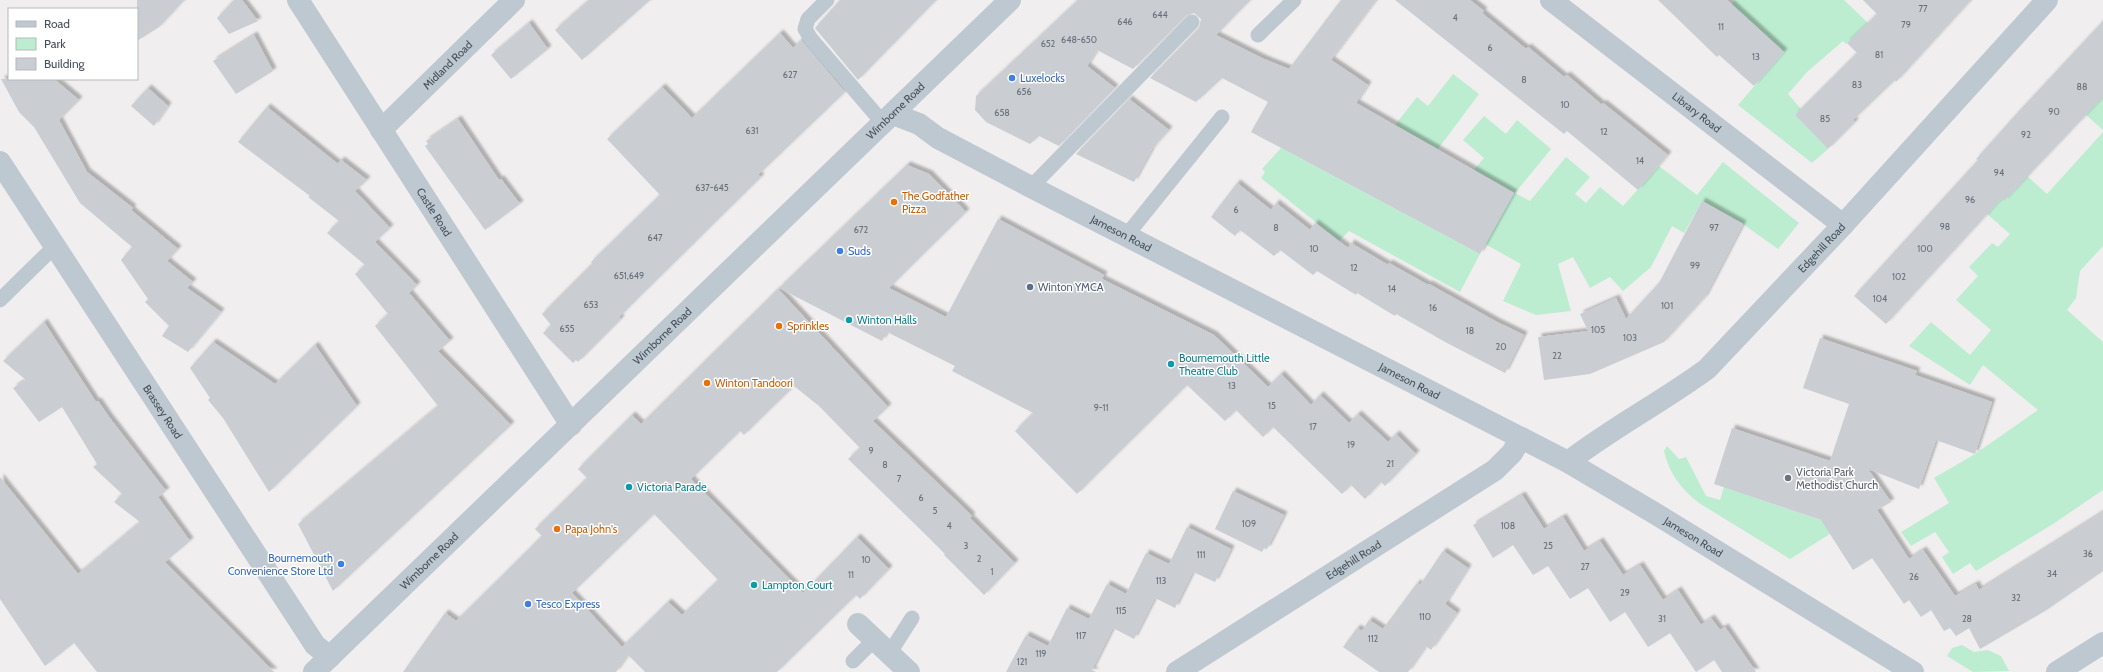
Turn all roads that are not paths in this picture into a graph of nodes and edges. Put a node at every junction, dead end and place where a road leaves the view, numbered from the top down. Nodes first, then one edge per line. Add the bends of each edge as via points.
1 (298, 0) edge
2 (514, 0) edge
3 (827, 0) edge
4 (1010, 0) edge
5 (1294, 0) edge
6 (1551, 0) edge
7 (2047, 0) edge
8 (1192, 22) dead end
9 (1258, 36) dead end
10 (1222, 116) dead end
11 (888, 118) junction
12 (381, 130) junction
13 (0, 162) edge
14 (1031, 188) junction
15 (1843, 224) junction
16 (1126, 236) junction
17 (55, 246) junction
18 (0, 300) edge
19 (571, 425) junction
20 (1520, 438) junction
21 (1568, 462) junction
22 (912, 618) dead end
23 (858, 624) dead end
24 (2103, 643) edge
25 (882, 647) junction
26 (330, 657) junction
27 (853, 661) dead end
28 (314, 672) edge
29 (909, 672) edge
30 (1177, 672) edge
31 (1913, 672) edge
32 (2057, 672) edge

1 - 12 street, Castle Road
2 - 12 street, Midland Road
3 - 11 lane via 808,19 805,29 811,39
4 - 11 street, Wimborne Road
5 - 9 lane
6 - 15 street, Library Road
7 - 15 street, Edgehill Road
8 - 14 lane
10 - 16 lane
11 - 14 street, Jameson Road via 919,124 938,138
11 - 19 street, Wimborne Road
12 - 19 street, Castle Road
13 - 17 street, Brassey Road
14 - 16 street, Jameson Road
15 - 21 street, Edgehill Road via 1706,369 1594,442
16 - 20 street, Jameson Road
17 - 18 lane
17 - 26 street, Brassey Road via 315,644
19 - 26 street, Wimborne Road
20 - 21 street, Jameson Road
20 - 30 street, Edgehill Road via 1512,453 1495,470
21 - 31 street, Jameson Road
22 - 25 lane
23 - 25 street
24 - 32 street
25 - 27 lane
25 - 29 street
26 - 28 street, Wimborne Road

